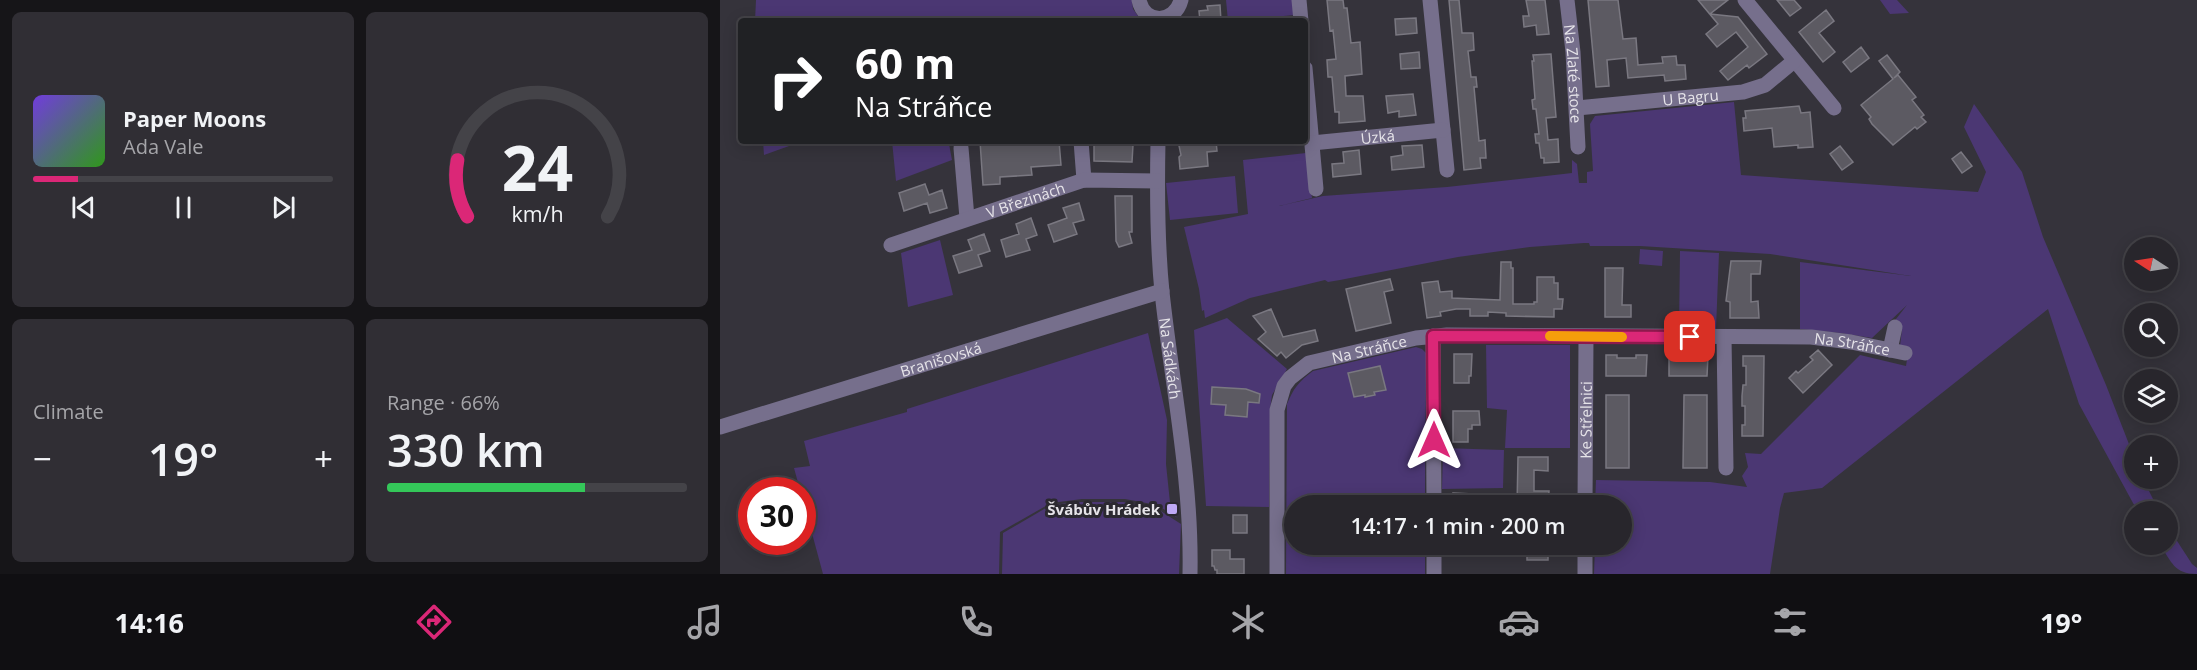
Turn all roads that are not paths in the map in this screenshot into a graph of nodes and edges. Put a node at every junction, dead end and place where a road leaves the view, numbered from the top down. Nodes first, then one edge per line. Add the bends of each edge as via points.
1 (1139, 0) edge
2 (1181, 0) edge
3 (1299, 0) edge
4 (1430, 0) edge
5 (1567, 0) edge
6 (1745, 0) edge
7 (1154, 18) edge
8 (1166, 18) edge
9 (1301, 18) edge
10 (1794, 61) junction
11 (1308, 100) edge
12 (1576, 108) junction
13 (1834, 108) dead end
14 (1443, 130) junction
15 (1312, 143) junction
16 (1081, 144) edge
17 (1158, 144) edge
18 (1578, 147) dead end
19 (961, 148) dead end
20 (1447, 170) dead end
21 (1084, 180) junction
22 (1157, 182) junction
23 (1316, 189) dead end
24 (967, 218) junction
25 (891, 246) dead end
26 (1162, 291) junction
27 (1895, 327) dead end
28 (1433, 336) junction
29 (1586, 337) junction
30 (1724, 337) junction
31 (1890, 350) junction
32 (1905, 353) dead end
33 (720, 426) edge
34 (1726, 468) dead end
35 (1434, 495) edge
36 (1585, 495) edge
37 (1434, 555) edge
38 (1585, 555) edge
39 (1190, 574) edge
40 (1277, 574) edge
41 (1434, 574) edge
42 (1585, 574) edge

1 - 7 street via 1143,11
2 - 8 street via 1172,16
3 - 9 street
4 - 14 street
5 - 12 street, Na Zlaté stoce
6 - 10 street
10 - 12 street, U Bagru via 1765,85 1743,92
10 - 13 street
11 - 15 street
12 - 18 street, Na Zlaté stoce
14 - 15 street, Úzká
14 - 20 street
15 - 23 street
16 - 21 street, V Březinách
17 - 22 street, Na Sádkách
19 - 24 street, V Březinách
21 - 22 street, V Březinách
21 - 24 street, V Březinách
22 - 26 street, Na Sádkách
24 - 25 street, V Březinách
26 - 33 street, Branišovská
26 - 39 street, Na Sádkách via 1186,483
27 - 31 street
28 - 29 street, Na Stráňce
28 - 35 street
28 - 40 street, Na Stráňce via 1320,359 1300,369 1284,386 1278,411
29 - 30 street, Na Stráňce
29 - 36 street, Ke Střelnici
30 - 31 street, Na Stráňce via 1811,337
30 - 34 street
31 - 32 street, Na Stráňce
37 - 41 street
38 - 42 street

